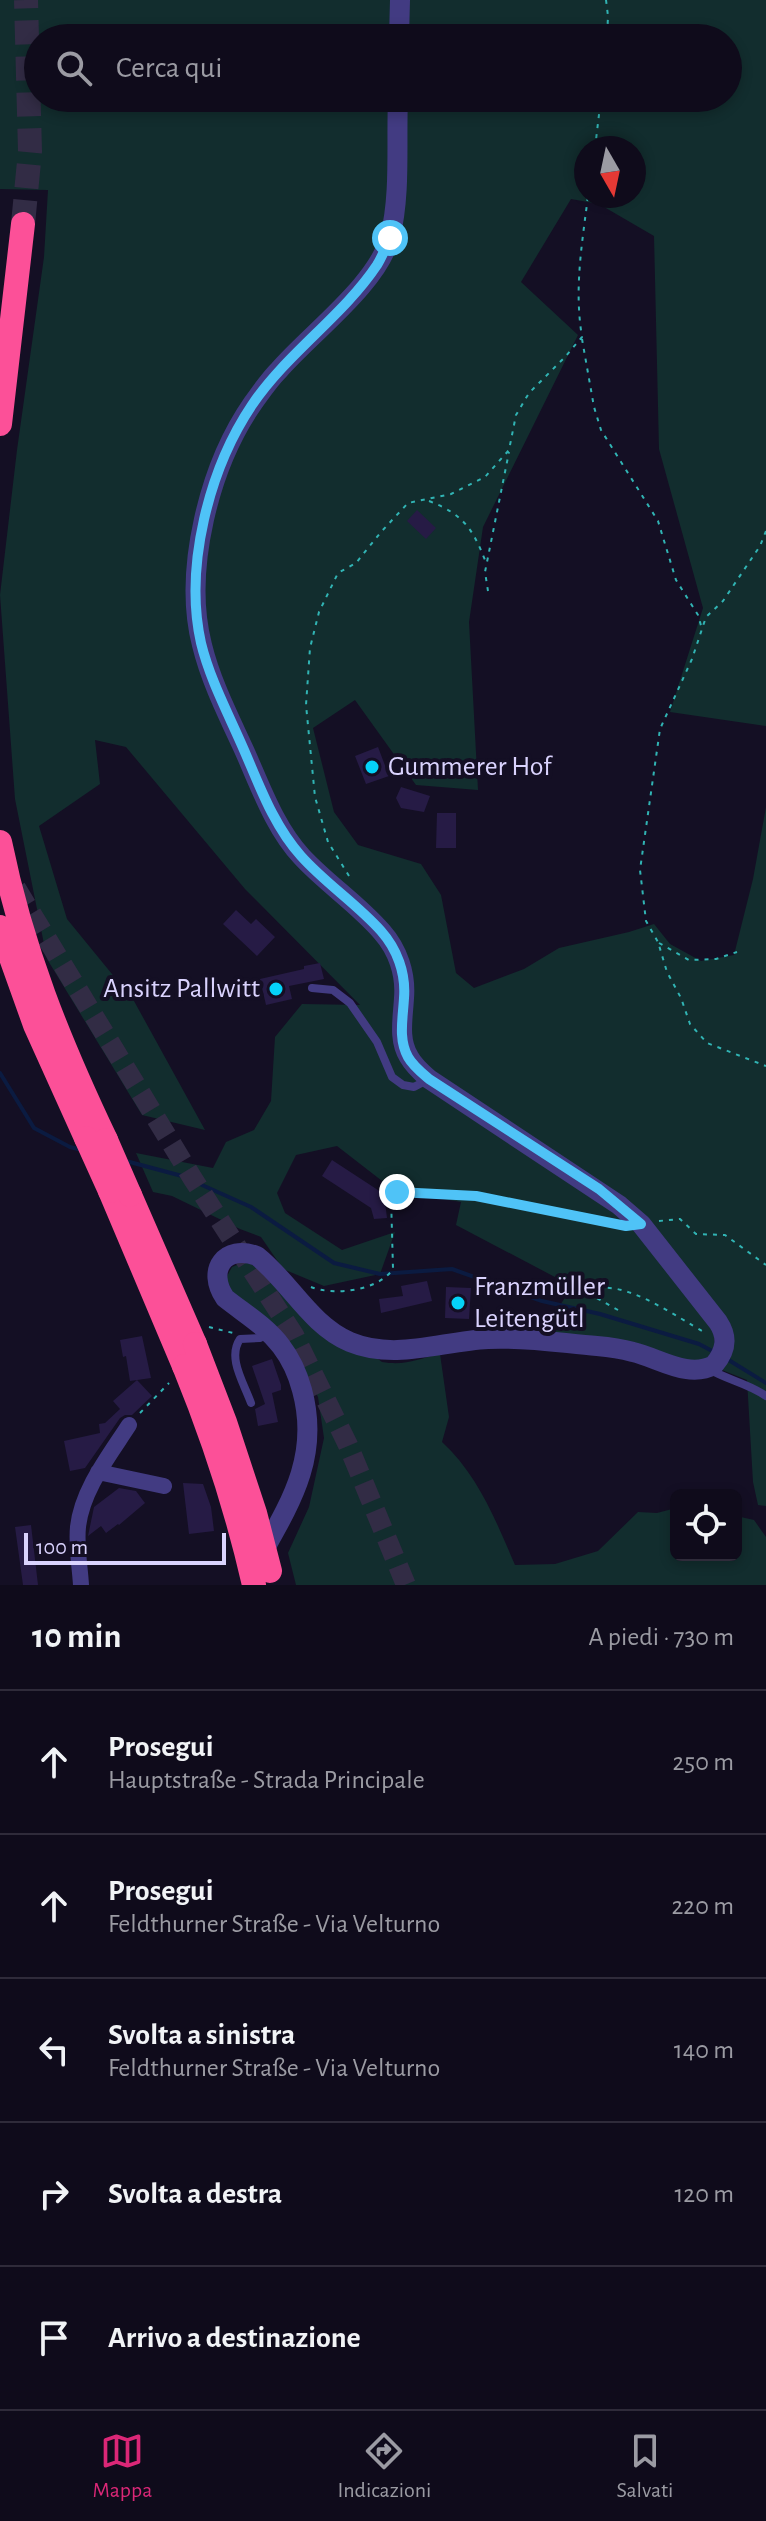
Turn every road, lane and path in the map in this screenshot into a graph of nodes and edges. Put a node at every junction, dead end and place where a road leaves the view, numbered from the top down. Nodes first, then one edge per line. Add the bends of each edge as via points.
1 (400, 0) edge
2 (606, 0) edge
3 (399, 24) edge
4 (607, 24) edge
5 (398, 112) edge
6 (599, 112) edge
7 (596, 136) edge
8 (587, 208) edge
9 (23, 224) tunnel mouth
10 (582, 337) junction
11 (0, 424) edge
12 (509, 450) junction
13 (428, 500) junction
14 (766, 531) edge
15 (487, 564) junction
16 (488, 591) dead end
17 (702, 630) junction
18 (0, 842) edge
19 (351, 901) junction
20 (0, 927) edge
21 (658, 942) junction
22 (737, 952) dead end
23 (312, 988) dead end
24 (766, 1066) edge
25 (429, 1079) junction
26 (96, 1139) junction
27 (641, 1224) junction
28 (766, 1265) edge
29 (283, 1282) junction
30 (618, 1310) dead end
31 (230, 1331) dead end
32 (268, 1332) junction
33 (719, 1353) junction
34 (190, 1355) junction
35 (766, 1396) edge
36 (251, 1403) dead end
37 (129, 1425) joint
38 (98, 1472) junction
39 (164, 1486) dead end
40 (265, 1580) edge
41 (81, 1585) edge
42 (244, 1585) edge

1 - 3 street
2 - 4 path
5 - 19 street via 395,201 390,238 378,265 251,406 214,488 196,565 202,647 276,822 302,857
6 - 7 path
8 - 10 path via 578,280
9 - 11 highway
10 - 12 path via 529,393 516,415
10 - 17 path via 601,430 658,521 676,580
12 - 13 path via 485,477
12 - 15 path
13 - 15 path via 462,518
13 - 19 path via 408,503 356,563 338,573 319,612 310,648 306,705 315,797 328,842 349,874
14 - 17 path
15 - 16 path
17 - 21 path via 660,729 648,803 640,870 646,921
18 - 26 highway via 17,917
19 - 25 street via 381,931 399,960 405,986 404,1046
20 - 26 highway via 35,1025
21 - 22 path via 689,960
21 - 24 path via 690,1024 707,1043
23 - 25 lane via 333,990 350,1003 377,1042 392,1077 414,1087
25 - 27 street via 599,1189
26 - 34 highway, bridge
27 - 28 path via 680,1219 696,1234 725,1235
27 - 29 path via 626,1226 476,1196 397,1192 391,1197 393,1269 388,1277 339,1293
27 - 33 street via 718,1322
29 - 32 street via 257,1256 241,1252 222,1262 217,1277 221,1292
29 - 33 street via 323,1325 376,1349 508,1338 634,1352 697,1371
30 - 33 path via 592,1291 629,1293 712,1336
31 - 34 path
32 - 36 lane via 240,1339 235,1347
32 - 42 street via 300,1382 308,1441 293,1496
33 - 35 lane via 718,1374
34 - 37 path
34 - 40 highway, bridge via 242,1533
37 - 38 street
38 - 39 street
38 - 41 street via 77,1529

